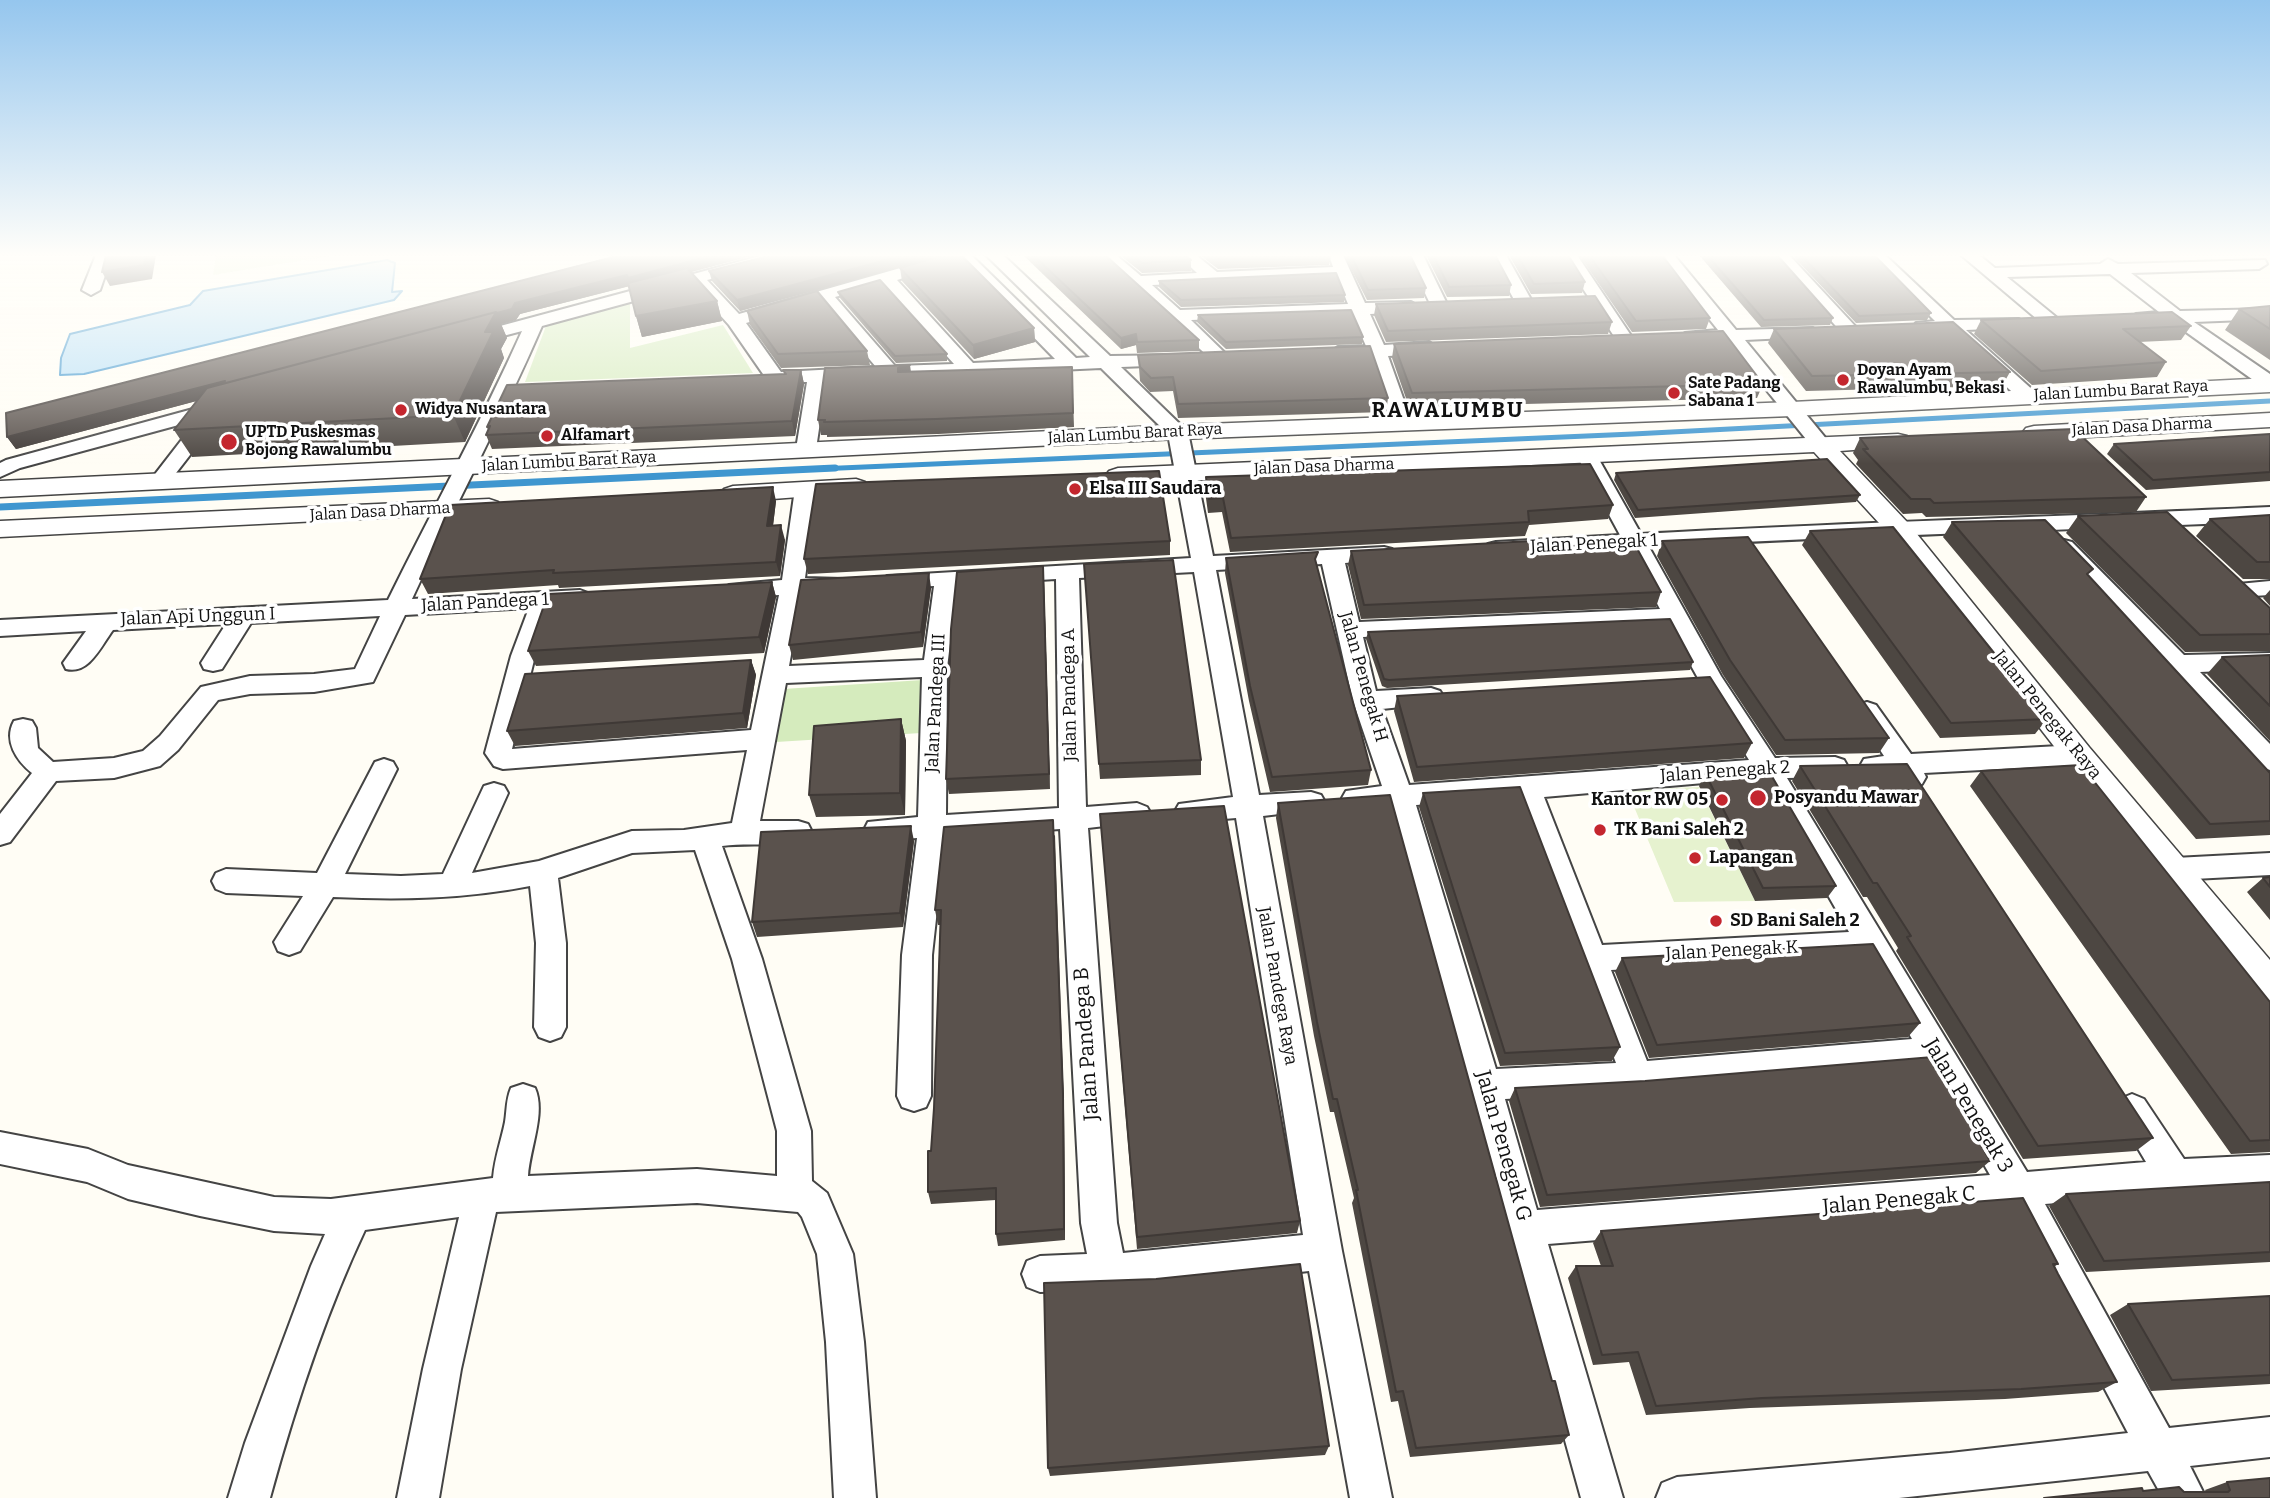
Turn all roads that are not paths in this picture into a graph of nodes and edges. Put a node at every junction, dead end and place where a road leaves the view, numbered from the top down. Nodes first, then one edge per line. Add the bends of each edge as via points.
1 (524, 325) edge
2 (534, 325) edge
3 (738, 325) edge
4 (849, 325) edge
5 (929, 325) edge
6 (1032, 325) edge
7 (1066, 325) edge
8 (1187, 325) edge
9 (1365, 325) edge
10 (1619, 325) edge
11 (1722, 325) edge
12 (1850, 325) edge
13 (1949, 325) joint
14 (2187, 325) edge
15 (1900, 328) edge
16 (1730, 335) junction
17 (1676, 338) edge
18 (1598, 341) edge
19 (455, 343) edge
20 (1441, 348) edge
21 (1377, 351) junction
22 (1315, 354) edge
23 (1104, 362) junction
24 (1072, 365) junction
25 (968, 368) junction
26 (889, 372) junction
27 (818, 374) junction
28 (775, 377) junction
29 (748, 379) edge
30 (2270, 384) edge
31 (532, 389) edge
32 (505, 390) junction
33 (2028, 396) junction
34 (1795, 412) junction
35 (2270, 420) edge
36 (1402, 423) junction
37 (2067, 431) junction
38 (2013, 434) edge
39 (1917, 439) edge
40 (1817, 440) junction
41 (806, 449) junction
42 (1181, 452) junction
43 (2091, 454) edge
44 (1587, 456) junction
45 (0, 471) edge
46 (463, 473) junction
47 (1091, 477) edge
48 (159, 482) junction
49 (874, 486) edge
50 (0, 489) edge
51 (806, 489) junction
52 (714, 495) edge
53 (2140, 501) edge
54 (445, 505) junction
55 (511, 506) edge
56 (2270, 514) edge
57 (2159, 519) junction
58 (2042, 525) junction
59 (0, 529) edge
60 (1899, 529) junction
61 (1743, 534) junction
62 (2178, 537) edge
63 (1635, 542) junction
64 (1470, 550) edge
65 (1401, 554) edge
66 (1759, 556) edge
67 (1332, 557) junction
68 (1204, 565) junction
69 (1067, 572) junction
70 (2217, 573) edge
71 (946, 579) junction
72 (792, 587) junction
73 (2270, 588) edge
74 (2236, 590) junction
75 (709, 591) edge
76 (599, 597) edge
77 (544, 600) junction
78 (396, 608) junction
79 (2262, 614) edge
80 (244, 615) junction
81 (1676, 616) junction
82 (107, 621) junction
83 (0, 628) edge
84 (1348, 630) junction
85 (2270, 661) edge
86 (75, 663) dead end
87 (213, 663) dead end
88 (2186, 664) junction
89 (749, 665) edge
90 (935, 668) junction
91 (775, 669) junction
92 (543, 677) edge
93 (516, 679) junction
94 (1711, 680) junction
95 (1684, 682) edge
96 (1851, 689) edge
97 (1449, 696) edge
98 (1366, 701) junction
99 (23, 728) dead end
100 (762, 738) junction
101 (2078, 755) junction
102 (2270, 760) edge
103 (1905, 766) junction
104 (1768, 768) junction
105 (384, 769) dead end
106 (48, 772) junction
107 (1527, 788) junction
108 (494, 793) dead end
109 (1399, 795) junction
110 (1928, 800) edge
111 (1248, 807) junction
112 (1073, 817) junction
113 (932, 827) junction
114 (744, 832) junction
115 (0, 834) edge
116 (705, 838) junction
117 (2270, 864) edge
118 (2175, 869) junction
119 (542, 872) junction
120 (226, 881) dead end
121 (452, 886) junction
122 (324, 887) junction
123 (289, 942) dead end
124 (1872, 943) junction
125 (1591, 958) junction
126 (2270, 987) edge
127 (773, 1009) dead end
128 (550, 1027) dead end
129 (1934, 1052) junction
130 (1637, 1077) junction
131 (1485, 1085) junction
132 (2115, 1085) edge
133 (914, 1096) dead end
134 (523, 1099) dead end
135 (0, 1148) edge
136 (2270, 1172) edge
137 (2175, 1176) junction
138 (795, 1185) junction
139 (2019, 1191) junction
140 (495, 1195) junction
141 (354, 1214) junction
142 (1527, 1228) junction
143 (1324, 1251) junction
144 (1108, 1270) junction
145 (1040, 1274) dead end
146 (2270, 1437) edge
147 (2158, 1450) junction
148 (249, 1498) edge
149 (418, 1498) edge
150 (855, 1498) edge
151 (1371, 1498) edge
152 (1602, 1498) edge
153 (1677, 1498) edge
154 (2185, 1498) edge

1 - 19 street
2 - 32 street
3 - 28 street
4 - 26 street
5 - 25 street
6 - 24 street
7 - 23 street
8 - 23 street via 1227,357
9 - 21 street
10 - 18 street via 1631,339
11 - 16 street
12 - 16 street via 1855,330
13 - 15 street
13 - 33 street
14 - 30 street
16 - 17 street
16 - 34 street
20 - 21 street
21 - 22 street
21 - 36 street
23 - 24 street
23 - 42 street
24 - 25 street
25 - 26 street
26 - 27 street
27 - 28 street
27 - 41 street
28 - 29 street
30 - 33 street, Jalan Lumbu Barat Raya
31 - 32 street
32 - 46 street
33 - 34 street, Jalan Lumbu Barat Raya
34 - 36 street, Jalan Lumbu Barat Raya
34 - 40 street
35 - 37 street, Jalan Dasa Dharma
36 - 42 street, Jalan Lumbu Barat Raya
37 - 38 street, Jalan Dasa Dharma
37 - 43 street
39 - 40 street, Jalan Dasa Dharma
40 - 44 street, Jalan Dasa Dharma
40 - 60 street, Jalan Penegak Raya
41 - 42 street, Jalan Lumbu Barat Raya
41 - 46 street, Jalan Lumbu Barat Raya
42 - 44 street, Jalan Dasa Dharma
42 - 47 street, Jalan Dasa Dharma
42 - 68 street, Jalan Pandega Raya
44 - 63 street
45 - 48 street via 224,406
46 - 48 street, Jalan Lumbu Barat Raya
46 - 54 street
48 - 50 street, Jalan Lumbu Barat Raya
49 - 51 street
51 - 52 street
51 - 72 street
53 - 57 street
54 - 55 street, Jalan Dasa Dharma
54 - 59 street, Jalan Dasa Dharma
54 - 78 street
56 - 57 street, Jalan Penegak 1
57 - 58 street, Jalan Penegak 1
57 - 62 street
58 - 60 street, Jalan Penegak 1
58 - 88 street
60 - 61 street, Jalan Penegak 1
60 - 101 street, Jalan Penegak Raya
61 - 63 street, Jalan Penegak 1
61 - 66 street
63 - 64 street, Jalan Penegak 1
63 - 81 street
65 - 67 street
67 - 68 street
67 - 84 street, Jalan Penegak H
68 - 69 street
68 - 111 street, Jalan Pandega Raya
69 - 71 street
69 - 112 street, Jalan Pandega A
70 - 74 street
71 - 72 street
71 - 90 street, Jalan Pandega III
72 - 75 street
72 - 91 street
73 - 74 street
74 - 79 street
76 - 77 street, Jalan Pandega 1
77 - 78 street, Jalan Pandega 1
77 - 93 street
78 - 80 street, Jalan Api Unggun I
78 - 106 street via 364,676 250,685 210,693 151,759 114,768
80 - 82 street, Jalan Api Unggun I
80 - 87 street
81 - 84 street
81 - 94 street
82 - 83 street, Jalan Api Unggun I
82 - 86 street
84 - 98 street, Jalan Penegak H
85 - 88 street
88 - 102 street
89 - 91 street
90 - 91 street
90 - 113 street, Jalan Pandega III
91 - 100 street
92 - 93 street
93 - 100 street via 498,753 503,759
94 - 95 street
94 - 104 street
96 - 103 street
97 - 98 street
98 - 109 street, Jalan Penegak H
99 - 106 street via 26,753
100 - 114 street
101 - 103 street, Jalan Penegak 2
101 - 118 street, Jalan Penegak Raya
103 - 104 street, Jalan Penegak 2
103 - 110 street
104 - 107 street, Jalan Penegak 2
104 - 124 street, Jalan Penegak 3
105 - 122 street
106 - 115 street
107 - 109 street, Jalan Penegak 2
107 - 125 street
108 - 121 street
109 - 111 street, Jalan Penegak 2
109 - 131 street, Jalan Penegak G
111 - 112 street, Jalan Penegak 2
111 - 143 street, Jalan Pandega Raya
112 - 113 street, Jalan Penegak 2
112 - 144 street, Jalan Pandega B via 1099,1223
113 - 114 street, Jalan Penegak 2
113 - 133 street, Jalan Pandega III via 917,955
114 - 116 street, Jalan Penegak 2
116 - 119 street via 632,842
116 - 138 street via 747,958 794,1130
117 - 118 street
118 - 126 street, Jalan Penegak Raya
119 - 121 street
119 - 128 street via 551,943
120 - 122 street
121 - 122 street
122 - 123 street
124 - 125 street, Jalan Penegak K
124 - 129 street, Jalan Penegak 3
125 - 130 street
127 - 138 street via 794,1075 811,1161
129 - 130 street
129 - 139 street, Jalan Penegak 3
130 - 131 street
131 - 142 street, Jalan Penegak G
132 - 137 street
134 - 140 street via 522,1121
135 - 141 street via 262,1212
136 - 137 street, Jalan Penegak C
137 - 139 street, Jalan Penegak C
138 - 140 street
138 - 150 street via 815,1205 835,1254
139 - 142 street, Jalan Penegak C
139 - 147 street, Jalan Penegak 3
140 - 141 street
140 - 149 street via 442,1369
141 - 148 street via 329,1266
142 - 152 street, Jalan Penegak G
143 - 144 street via 1156,1270
143 - 151 street, Jalan Pandega Raya
144 - 145 street
146 - 147 street
147 - 153 street
147 - 154 street

